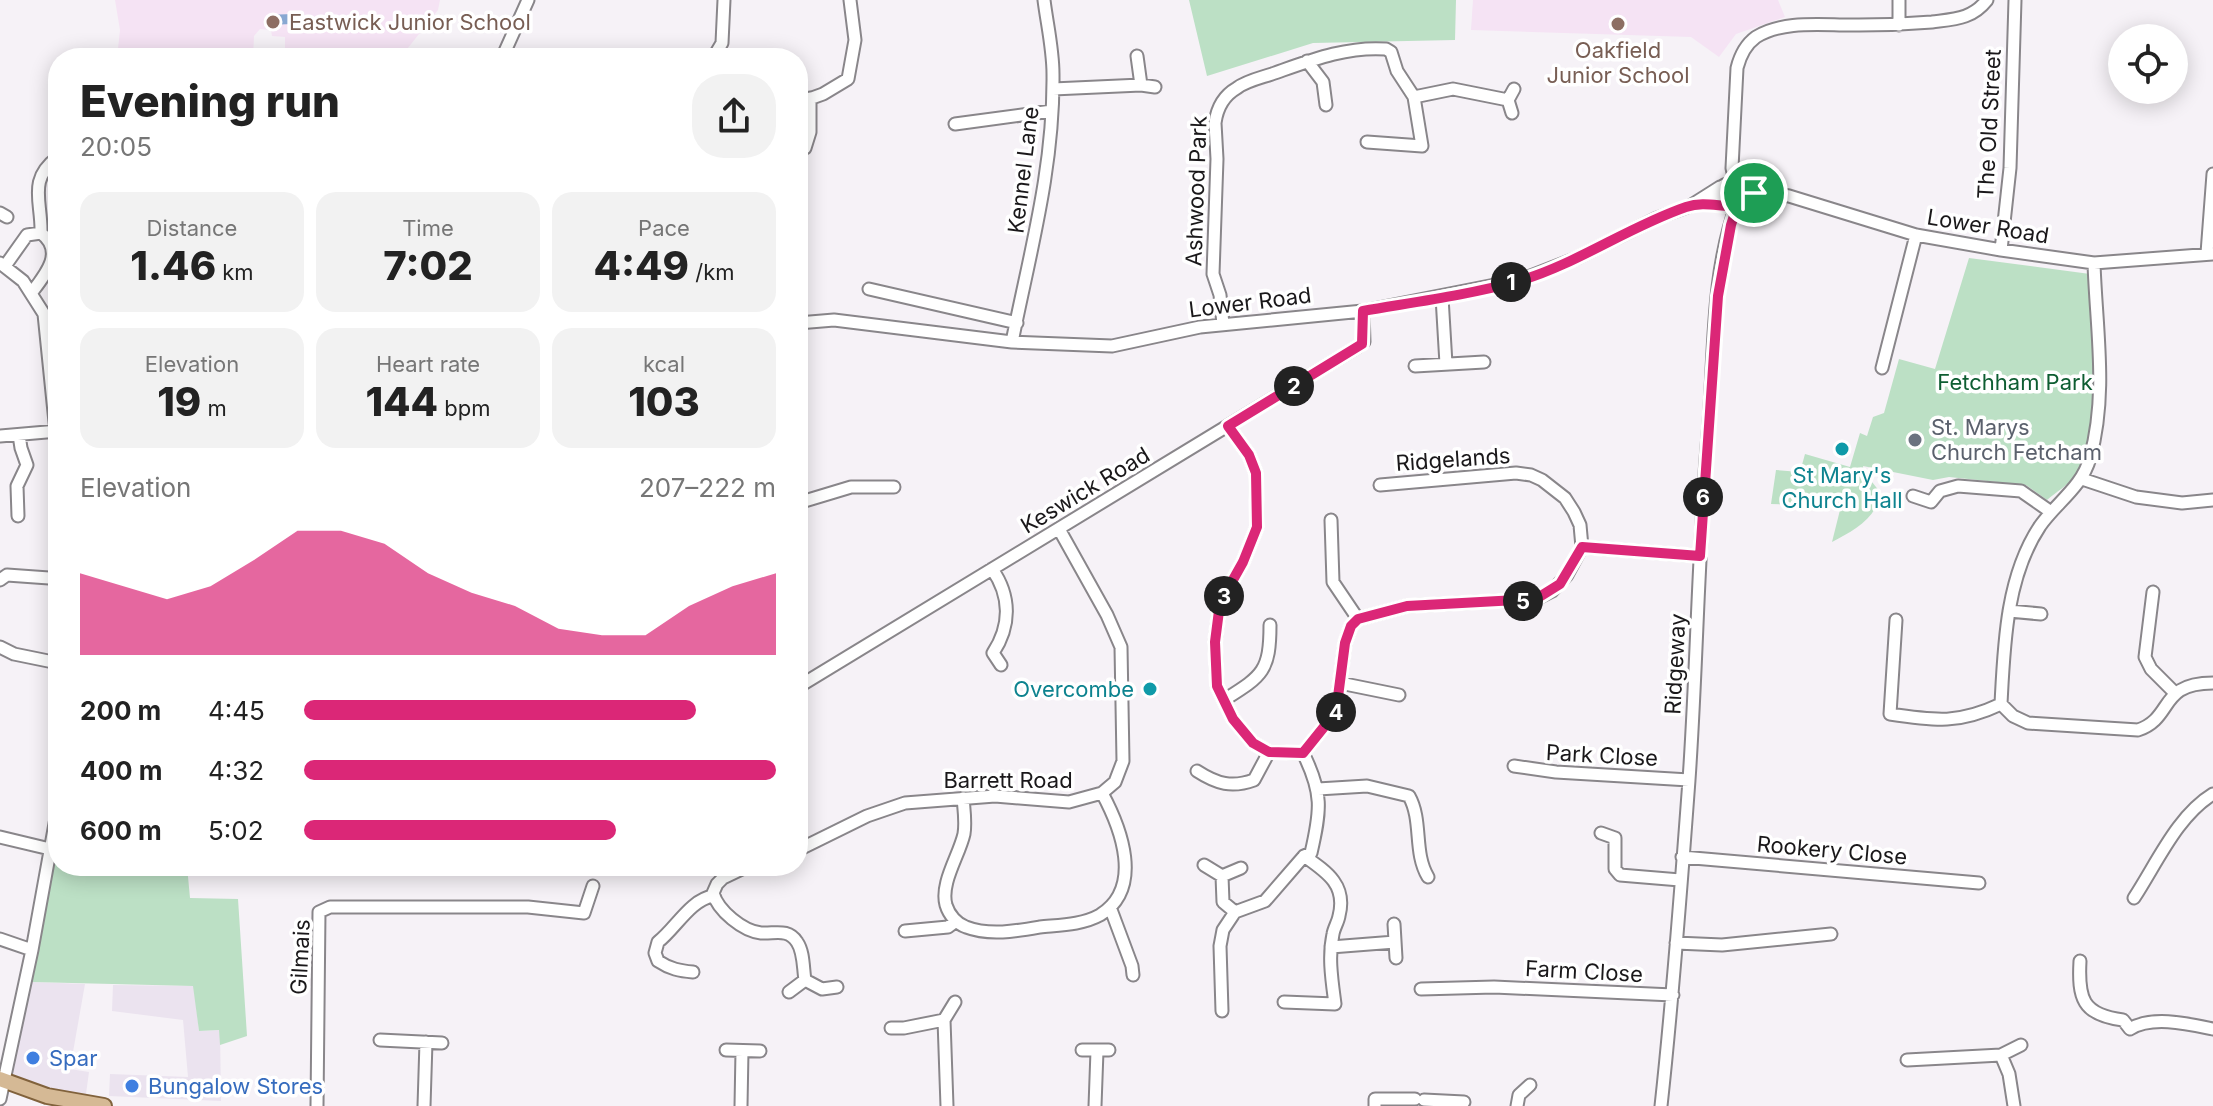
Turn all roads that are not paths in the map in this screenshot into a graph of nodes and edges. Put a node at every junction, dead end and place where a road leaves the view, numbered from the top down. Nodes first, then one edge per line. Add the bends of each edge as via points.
1 (528, 0) edge
2 (724, 0) edge
3 (850, 0) edge
4 (1044, 0) edge
5 (1899, 0) edge
6 (1987, 0) edge
7 (2015, 0) edge
8 (1899, 25) junction
9 (722, 43) junction
10 (506, 48) edge
11 (719, 48) edge
12 (723, 48) edge
13 (1137, 56) dead end
14 (1307, 61) junction
15 (1141, 85) junction
16 (1155, 87) dead end
17 (1053, 89) junction
18 (1414, 97) junction
19 (808, 99) edge
20 (1326, 105) dead end
21 (1052, 111) junction
22 (1512, 113) dead end
23 (955, 124) dead end
24 (1367, 142) dead end
25 (48, 165) edge
26 (2213, 174) edge
27 (1732, 191) junction
28 (1723, 204) junction
29 (1690, 206) junction
30 (1731, 225) junction
31 (41, 233) junction
32 (1916, 235) junction
33 (48, 241) edge
34 (2001, 250) junction
35 (2210, 253) edge
36 (2094, 263) junction
37 (2, 264) edge
38 (48, 271) edge
39 (869, 289) dead end
40 (32, 292) junction
41 (1442, 297) junction
42 (1363, 311) junction
43 (808, 322) edge
44 (1017, 323) junction
45 (1223, 324) junction
46 (1012, 342) junction
47 (48, 350) edge
48 (1484, 362) dead end
49 (1446, 364) junction
50 (1415, 366) dead end
51 (1882, 368) dead end
52 (1228, 426) junction
53 (48, 433) edge
54 (19, 435) junction
55 (0, 436) edge
56 (2082, 479) junction
57 (1380, 485) dead end
58 (894, 487) dead end
59 (1913, 496) dead end
60 (808, 500) edge
61 (2213, 500) edge
62 (2051, 512) junction
63 (18, 516) dead end
64 (1331, 520) dead end
65 (1059, 529) junction
66 (1582, 547) junction
67 (1700, 556) junction
68 (992, 569) junction
69 (48, 578) edge
70 (0, 580) edge
71 (2153, 592) dead end
72 (2009, 611) junction
73 (2041, 614) dead end
74 (1358, 619) junction
75 (1896, 620) dead end
76 (1270, 625) dead end
77 (0, 647) edge
78 (994, 660) dead end
79 (48, 661) edge
80 (808, 681) edge
81 (1340, 683) junction
82 (2213, 683) edge
83 (2175, 693) junction
84 (1399, 695) dead end
85 (1224, 700) junction
86 (2001, 704) junction
87 (1269, 752) junction
88 (1303, 753) junction
89 (1514, 766) dead end
90 (1197, 771) dead end
91 (1689, 780) junction
92 (1318, 789) junction
93 (1102, 793) junction
94 (2213, 794) edge
95 (963, 798) junction
96 (1601, 833) dead end
97 (0, 837) edge
98 (808, 845) edge
99 (48, 849) edge
100 (1304, 856) junction
101 (1682, 857) junction
102 (48, 860) edge
103 (1204, 865) dead end
104 (1241, 868) dead end
105 (731, 876) edge
106 (1222, 876) junction
107 (1428, 877) dead end
108 (1680, 880) junction
109 (1979, 883) dead end
110 (593, 886) dead end
111 (713, 896) junction
112 (2134, 898) dead end
113 (1110, 907) junction
114 (1235, 912) junction
115 (956, 921) junction
116 (1394, 924) dead end
117 (905, 931) dead end
118 (1831, 934) dead end
119 (0, 939) edge
120 (1395, 942) junction
121 (1676, 943) junction
122 (1331, 947) junction
123 (32, 950) junction
124 (1396, 958) dead end
125 (2080, 961) dead end
126 (693, 972) dead end
127 (1133, 975) dead end
128 (805, 980) junction
129 (1421, 989) dead end
130 (834, 991) dead end
131 (789, 992) dead end
132 (1673, 995) junction
133 (955, 1002) dead end
134 (1284, 1002) dead end
135 (1222, 1011) dead end
136 (944, 1020) junction
137 (891, 1028) dead end
138 (2213, 1029) edge
139 (380, 1040) dead end
140 (426, 1042) junction
141 (442, 1043) dead end
142 (2021, 1045) dead end
143 (726, 1050) dead end
144 (1082, 1050) dead end
145 (742, 1051) junction
146 (760, 1051) dead end
147 (2001, 1055) junction
148 (1907, 1060) dead end
149 (1, 1080) edge
150 (1530, 1085) dead end
151 (0, 1099) edge
152 (1464, 1102) dead end
153 (1446, 1104) edge
154 (104, 1106) edge
155 (317, 1106) edge
156 (424, 1106) edge
157 (741, 1106) edge
158 (947, 1106) edge
159 (1095, 1106) edge
160 (1375, 1106) edge
161 (1517, 1106) edge
162 (1661, 1106) edge
163 (2014, 1106) edge

1 - 10 street
2 - 9 street
3 - 19 street via 855,40 848,79
4 - 17 street, Kennel Lane
5 - 8 street
6 - 8 street via 1960,20
7 - 34 street, The Old Street via 2010,168
8 - 27 street via 1791,26 1753,39 1737,68
9 - 11 street
9 - 12 street
13 - 15 street
14 - 18 street, Ashwood Park via 1351,50 1386,49
14 - 20 street via 1323,82
14 - 45 street, Ashwood Park via 1238,87 1217,110 1212,263
15 - 16 street
15 - 17 street
17 - 21 street, Kennel Lane
18 - 22 street via 1453,89 1511,95
18 - 24 street, Ashwood Park via 1422,146
21 - 23 street
21 - 44 street, Kennel Lane via 1038,231
25 - 31 street via 38,184
26 - 35 street
27 - 28 street, Lower Road via 1730,206
27 - 28 street via 1717,194
27 - 29 street, Lower Road
27 - 30 street, Ridgeway
27 - 32 street, Lower Road via 1798,198
28 - 29 street, Lower Road
28 - 30 street
29 - 41 street, Lower Road via 1520,280
30 - 67 street, Ridgeway via 1718,296
31 - 33 street
31 - 37 street via 27,235
32 - 34 street, Lower Road
32 - 51 street
34 - 36 street, Lower Road
35 - 36 street, Lower Road
36 - 56 street via 2101,399
37 - 40 street
38 - 40 street
39 - 44 street
40 - 47 street via 44,314
41 - 42 street, Lower Road
41 - 49 street
42 - 45 street, Lower Road
42 - 52 street, Keswick Road via 1362,344
43 - 46 street, Lower Road via 861,323
44 - 46 street, Kennel Lane
45 - 46 street, Lower Road via 1112,346
48 - 49 street
49 - 50 street
52 - 65 street, Keswick Road
52 - 85 street via 1256,473 1257,527 1220,603 1215,642 1217,686
53 - 54 street
54 - 55 street
54 - 63 street via 27,465 17,486
56 - 61 street via 2136,497 2182,503
56 - 62 street
57 - 66 street, Ridgelands via 1531,475 1565,498 1580,525
58 - 60 street via 851,487
59 - 62 street via 1931,502 1940,491 1958,486 2021,491
62 - 72 street via 2031,544
64 - 74 street via 1333,582
65 - 68 street, Keswick Road
65 - 93 street, Barrett Road via 1121,647 1117,724 1122,770
66 - 67 street
66 - 74 street via 1560,584 1536,599 1407,606
67 - 91 street, Ridgeway
68 - 78 street via 1004,588 1006,615
68 - 80 street, Keswick Road
69 - 70 street via 7,575
71 - 83 street via 2145,657
72 - 73 street
72 - 86 street
74 - 81 street via 1345,643
75 - 86 street via 1890,714 1964,719
76 - 85 street via 1268,660 1253,681
77 - 79 street
81 - 84 street
81 - 88 street via 1333,718
82 - 83 street via 2187,685
83 - 86 street via 2149,727 2138,730 2028,723
85 - 87 street via 1246,736
87 - 88 street
87 - 90 street via 1254,780 1238,785
88 - 92 street
89 - 91 street, Park Close
91 - 101 street, Ridgeway
92 - 100 street via 1320,816 1311,853
92 - 107 street via 1367,786 1409,796 1415,806 1420,864
93 - 95 street, Barrett Road via 1058,803 1009,796
93 - 113 street via 1118,826 1124,855 1122,887
94 - 112 street via 2185,818
95 - 98 street, Barrett Road via 917,801 879,811
95 - 115 street via 965,830 945,894
96 - 108 street via 1615,838 1615,869 1620,875
97 - 99 street
100 - 114 street via 1265,901
100 - 122 street via 1340,890
101 - 108 street, Ridgeway
101 - 109 street, Rookery Close
102 - 123 street
103 - 106 street
104 - 106 street
105 - 111 street via 717,884
106 - 114 street via 1223,902
108 - 121 street, Ridgeway
110 - 155 street, Gilmais via 584,913 528,907 330,907 319,912
111 - 126 street via 703,898 655,948 664,965
111 - 128 street via 724,912 751,930 785,932 799,944
113 - 115 street via 1086,921 1011,931 969,928
113 - 127 street
114 - 135 street via 1220,946
115 - 117 street via 921,935
116 - 120 street
118 - 121 street via 1722,945
119 - 123 street
120 - 122 street
120 - 124 street
121 - 132 street, Ridgeway
122 - 134 street via 1335,1004
123 - 149 street
125 - 138 street via 2079,988 2086,1005 2106,1018 2123,1020 2130,1029 2140,1022
128 - 130 street
128 - 131 street
129 - 132 street, Farm Close
132 - 162 street, Ridgeway
133 - 136 street
136 - 137 street
136 - 158 street
139 - 140 street
140 - 141 street
140 - 156 street
142 - 147 street
143 - 145 street
144 - 159 street via 1103,1051
145 - 146 street
145 - 157 street
147 - 148 street
147 - 163 street
149 - 151 street
149 - 154 main road via 47,1096
150 - 161 street via 1519,1095
152 - 153 street
153 - 160 street via 1375,1099

